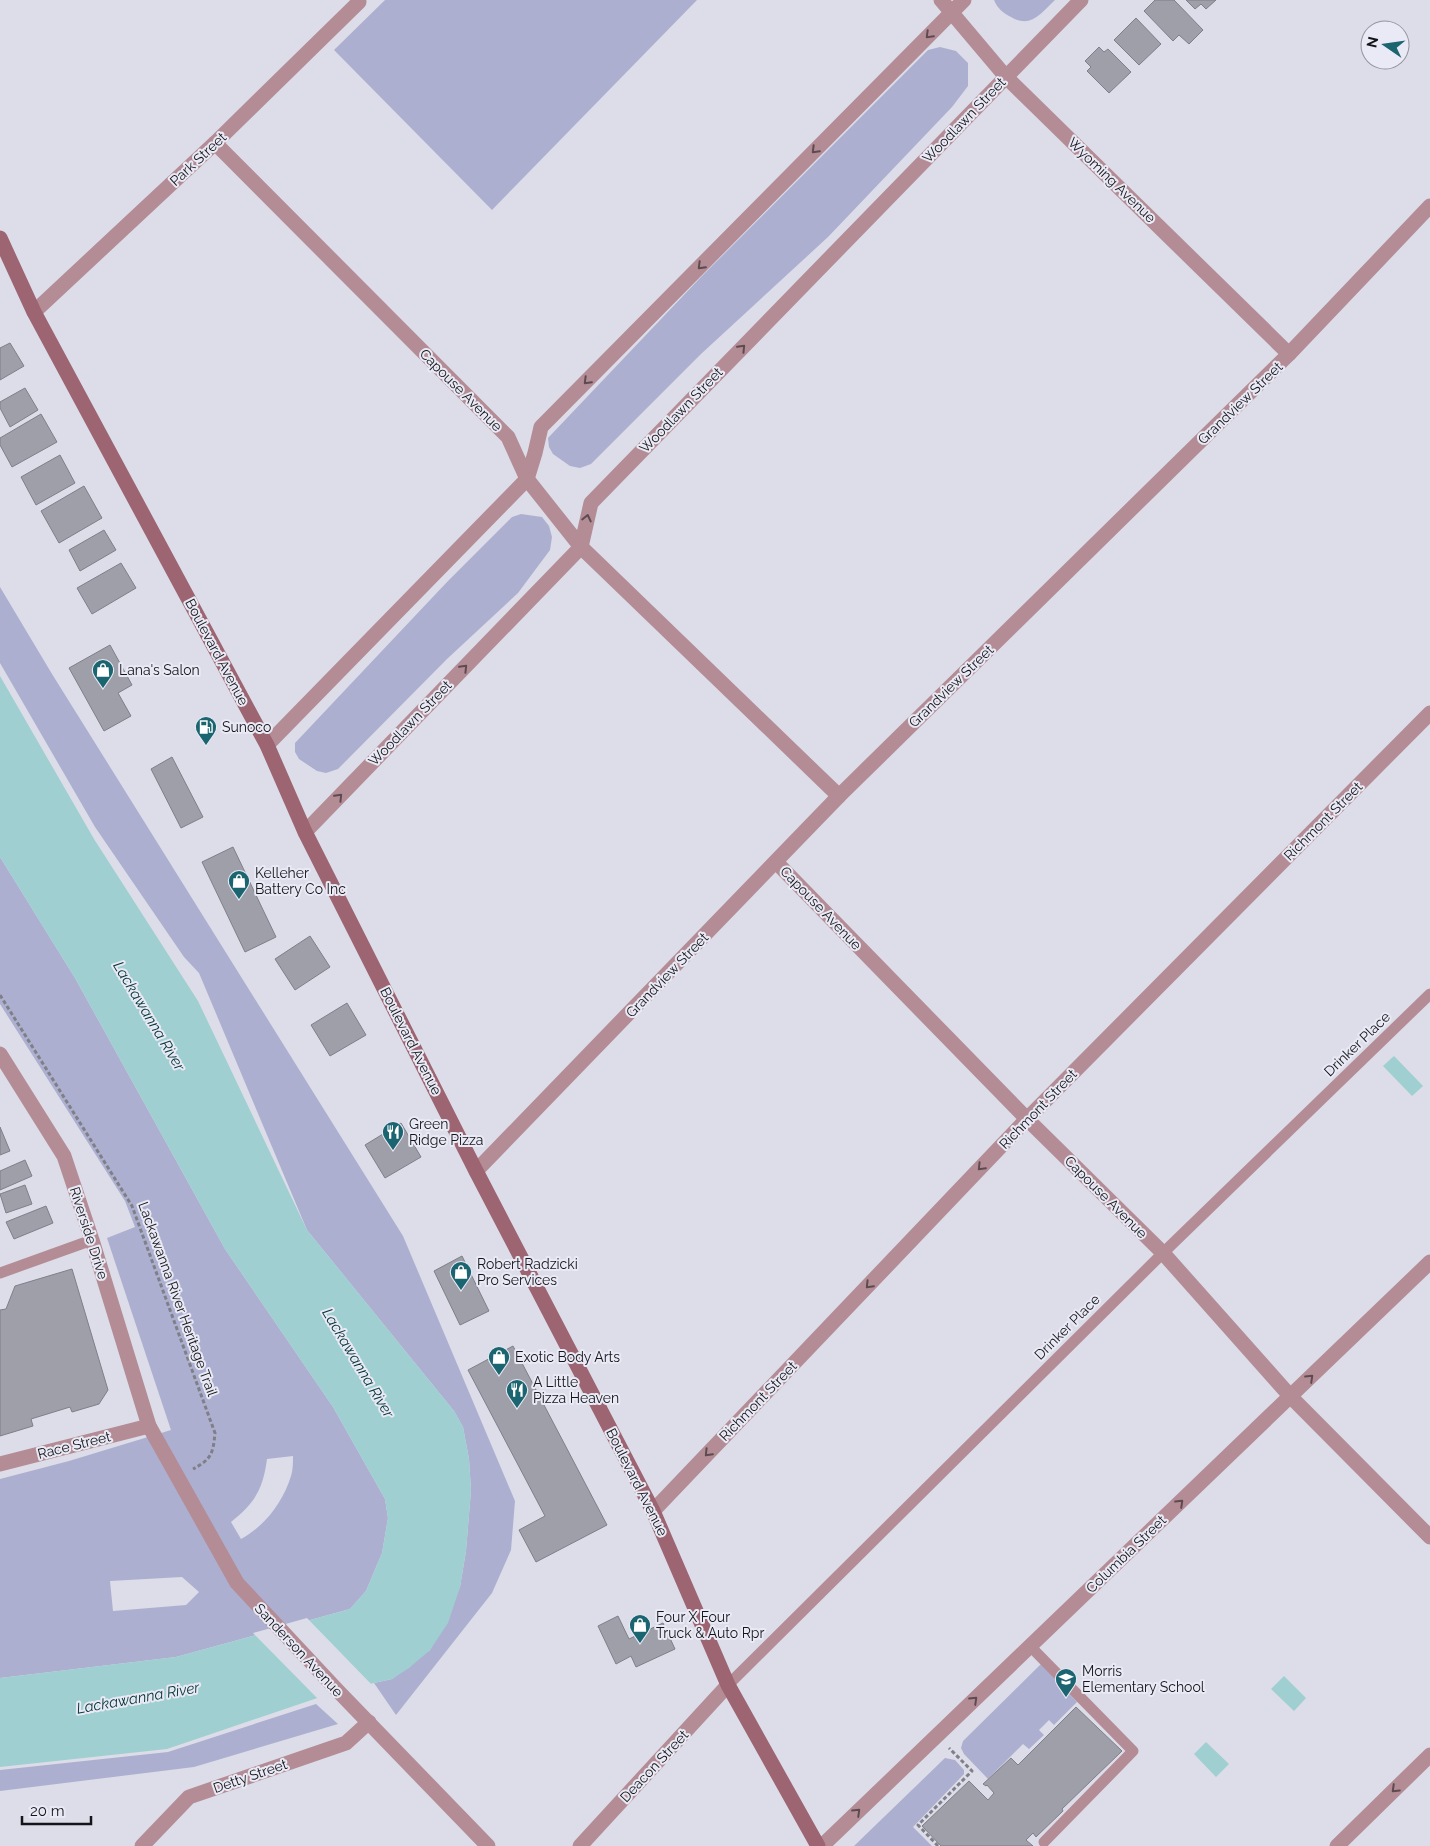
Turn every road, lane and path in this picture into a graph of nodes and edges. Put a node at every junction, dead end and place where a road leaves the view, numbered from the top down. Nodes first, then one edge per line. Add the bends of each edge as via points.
1 (941, 0) edge
2 (964, 0) edge
3 (1081, 0) edge
4 (359, 2) dead end
5 (952, 12) junction
6 (1006, 77) junction
7 (216, 144) junction
8 (1430, 206) edge
9 (0, 238) edge
10 (34, 312) junction
11 (1289, 354) junction
12 (526, 479) junction
13 (580, 547) junction
14 (1430, 712) edge
15 (267, 744) junction
16 (839, 796) junction
17 (305, 832) junction
18 (776, 862) junction
19 (1430, 994) edge
20 (0, 995) edge
21 (0, 1054) edge
22 (1027, 1119) junction
23 (476, 1171) junction
24 (92, 1240) junction
25 (1163, 1253) junction
26 (1430, 1262) edge
27 (0, 1273) edge
28 (1291, 1397) junction
29 (149, 1426) junction
30 (0, 1464) edge
31 (177, 1478) junction
32 (653, 1511) junction
33 (1430, 1537) edge
34 (1030, 1646) junction
35 (728, 1685) junction
36 (368, 1722) junction
37 (949, 1748) dead end
38 (1430, 1755) edge
39 (1044, 1842) dead end
40 (142, 1846) edge
41 (488, 1846) edge
42 (580, 1846) edge
43 (820, 1846) edge
44 (938, 1846) edge
45 (1337, 1846) edge

1 - 5 street, Wyoming Avenue
2 - 5 street
3 - 6 street, Woodlawn Street
4 - 7 street, Park Street
5 - 6 street, Wyoming Avenue
5 -> 12 street via 541,427
6 - 11 street, Wyoming Avenue
13 -> 6 street, Woodlawn Street via 591,503
7 - 10 street, Park Street
7 - 12 street, Capouse Avenue via 508,437
8 - 11 street, Grandview Street
9 - 10 street, Boulevard Avenue
10 - 15 street, Boulevard Avenue
11 - 16 street, Grandview Street
12 - 13 street, Capouse Avenue
12 - 15 street
13 - 16 street, Capouse Avenue
17 -> 13 street, Woodlawn Street
14 - 22 street, Richmont Street
15 - 17 street, Boulevard Avenue
16 - 18 street, Grandview Street
17 - 23 street, Boulevard Avenue
18 - 22 street, Capouse Avenue
18 - 23 street, Grandview Street
19 - 25 lane, Drinker Place
20 - 31 path, Lackawanna River Heritage Trail via 132,1206 215,1433 207,1461
21 - 24 street, Riverside Drive via 64,1156
22 - 25 street, Capouse Avenue
22 -> 32 street, Richmont Street
23 - 32 street, Boulevard Avenue
24 - 27 lane
24 - 29 street, Riverside Drive
25 - 28 street, Capouse Avenue
25 - 35 lane, Drinker Place
28 -> 26 street, Columbia Street
28 - 33 street, Capouse Avenue
34 -> 28 street, Columbia Street
29 - 30 street, Race Street
29 - 31 street, Sanderson Avenue
31 - 36 street, Sanderson Avenue via 237,1583
32 - 35 street, Boulevard Avenue
34 - 39 lane via 1133,1751
43 -> 34 street, Columbia Street
35 - 42 street, Deacon Street
35 - 43 street, Boulevard Avenue
36 - 40 street, Detty Street via 346,1743 188,1797
36 - 41 street, Sanderson Avenue
37 - 44 path via 972,1771 918,1825
38 -> 45 street

